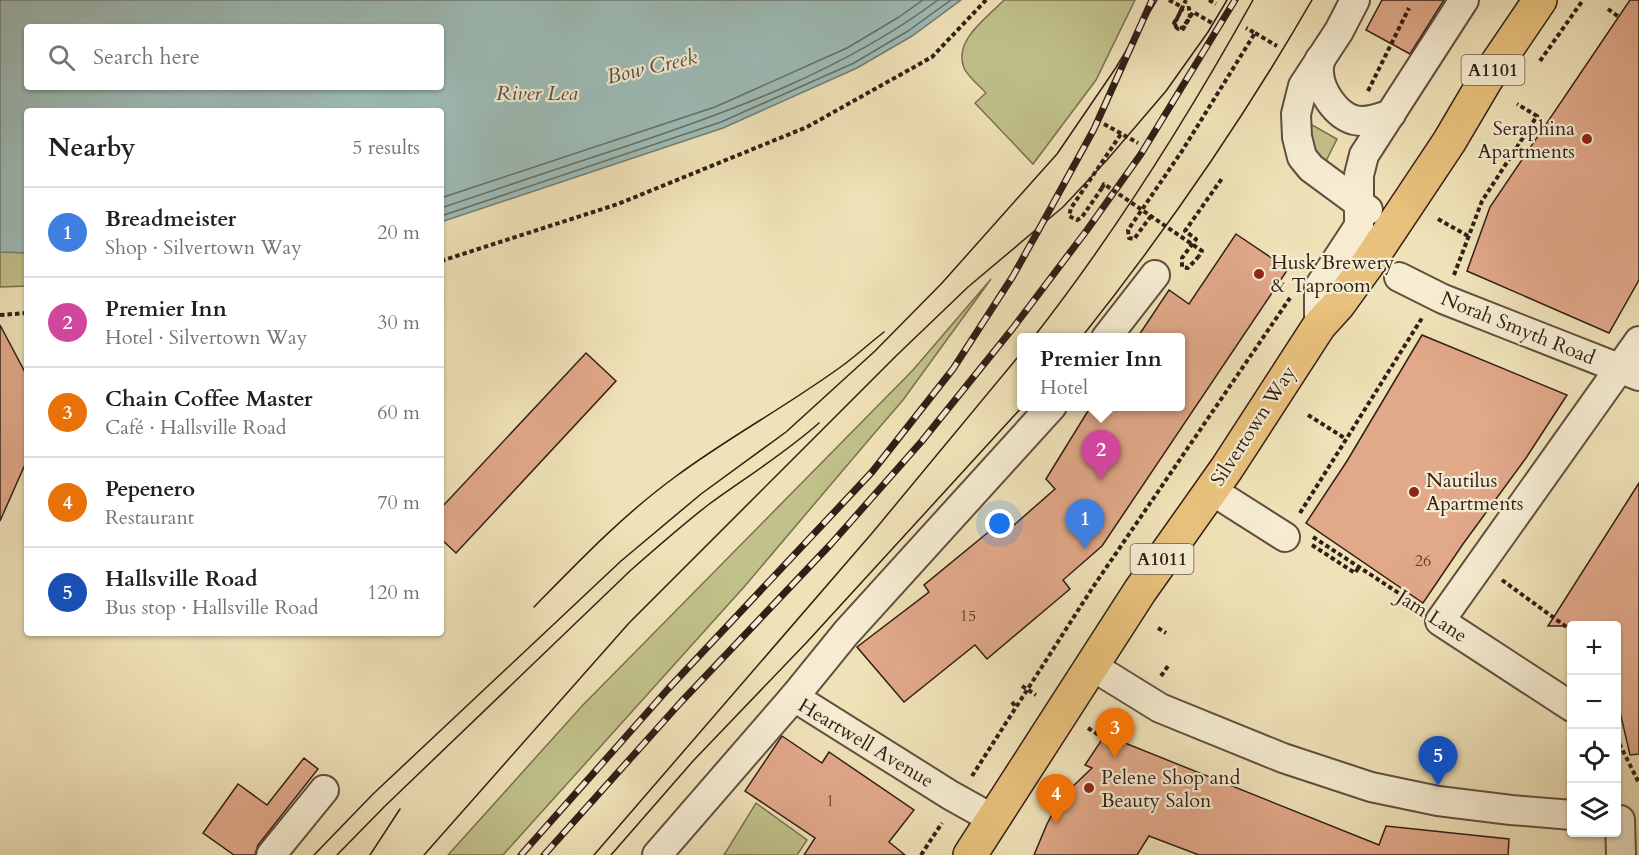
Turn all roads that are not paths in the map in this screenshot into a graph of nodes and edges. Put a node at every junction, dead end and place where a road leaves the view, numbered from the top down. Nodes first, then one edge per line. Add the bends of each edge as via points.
1 (1355, 0) edge
2 (1464, 0) edge
3 (1540, 0) edge
4 (1320, 59) junction
5 (1391, 114) junction
6 (1359, 204) junction
7 (1392, 227) junction
8 (1155, 275) dead end
9 (1399, 277) dead end
10 (1319, 326) junction
11 (1110, 333) edge
12 (1639, 340) edge
13 (1629, 372) edge
14 (1047, 411) edge
15 (1211, 490) junction
16 (1299, 529) road end
17 (1092, 666) junction
18 (794, 697) junction
19 (1567, 704) edge
20 (324, 790) dead end
21 (1567, 815) edge
22 (993, 819) junction
23 (1625, 819) edge
24 (271, 855) edge
25 (657, 855) edge
26 (970, 855) edge
27 (1621, 855) edge

1 - 4 street
2 - 5 street
3 - 7 main road, Silvertown Way / A1101
4 - 5 street via 1324,93 1337,110 1353,120 1372,121
4 - 6 street via 1303,86 1296,114 1302,157
5 - 6 street via 1364,155
6 - 7 street
6 - 10 street via 1359,226 1319,286
7 - 10 main road, Silvertown Way / A1011
8 - 11 street
9 - 13 street, Norah Smyth Road via 1443,299
10 - 15 main road, Silvertown Way / A1011
12 - 13 street
13 - 19 street, Jam Lane via 1440,621
14 - 18 street via 846,633
15 - 16 street
15 - 17 main road, Silvertown Way / A1011
17 - 21 street via 1160,708 1283,758 1371,787 1438,801
17 - 22 main road, Silvertown Way / A1011
18 - 22 street, Heartwell Avenue
18 - 25 street, Heartwell Avenue
20 - 24 street
22 - 26 main road, Silvertown Way / A1011
23 - 27 street

